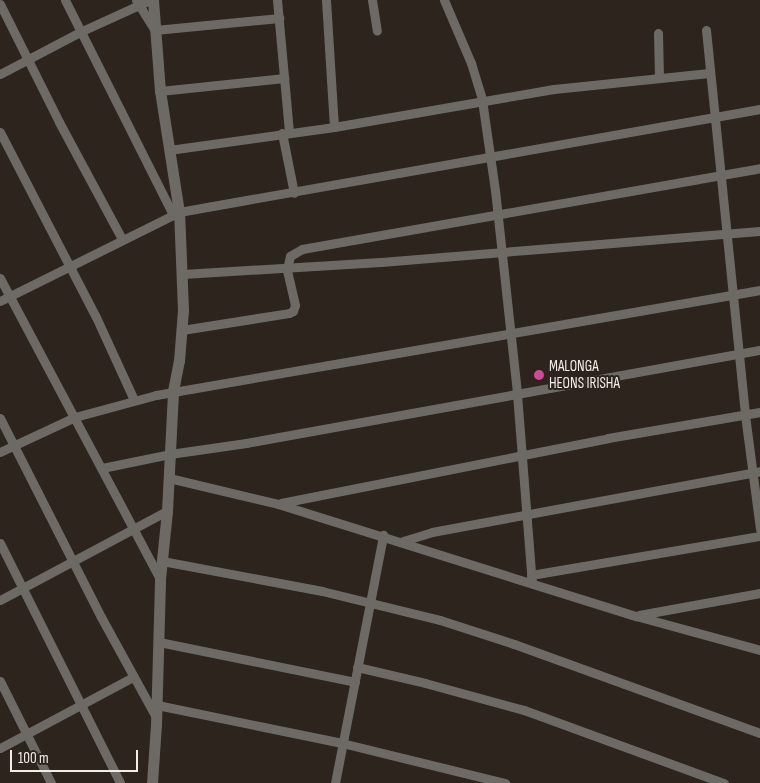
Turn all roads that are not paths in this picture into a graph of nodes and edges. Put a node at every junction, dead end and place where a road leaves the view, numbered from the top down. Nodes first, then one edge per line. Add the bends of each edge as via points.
1 (65, 0) edge
2 (151, 0) edge
3 (277, 0) edge
4 (326, 0) edge
5 (372, 0) edge
6 (444, 0) edge
7 (137, 3) edge
8 (0, 4) edge
9 (279, 18) junction
10 (154, 30) junction
11 (706, 30) dead end
12 (82, 31) junction
13 (377, 31) dead end
14 (658, 33) dead end
15 (28, 60) junction
16 (709, 73) junction
17 (0, 74) edge
18 (284, 78) junction
19 (660, 78) junction
20 (160, 91) junction
21 (482, 100) junction
22 (760, 109) edge
23 (713, 116) junction
24 (334, 127) junction
25 (0, 132) edge
26 (286, 132) junction
27 (169, 150) junction
28 (490, 156) junction
29 (760, 168) edge
30 (720, 175) junction
31 (294, 192) junction
32 (176, 214) junction
33 (498, 216) junction
34 (760, 231) edge
35 (726, 233) junction
36 (122, 239) junction
37 (501, 252) junction
38 (69, 266) junction
39 (287, 269) junction
40 (183, 274) junction
41 (0, 278) edge
42 (760, 290) edge
43 (733, 295) junction
44 (9, 296) junction
45 (0, 301) edge
46 (182, 330) junction
47 (510, 334) junction
48 (760, 350) edge
49 (740, 354) junction
50 (173, 391) junction
51 (517, 394) junction
52 (134, 400) junction
53 (760, 412) edge
54 (745, 415) junction
55 (75, 417) junction
56 (0, 418) edge
57 (14, 444) junction
58 (0, 452) edge
59 (170, 454) junction
60 (523, 456) junction
61 (102, 468) junction
62 (757, 472) edge
63 (169, 478) junction
64 (278, 504) junction
65 (167, 511) junction
66 (527, 515) junction
67 (760, 528) edge
68 (133, 530) junction
69 (383, 535) junction
70 (760, 536) edge
71 (403, 542) junction
72 (0, 544) edge
73 (73, 561) junction
74 (162, 561) junction
75 (160, 579) junction
76 (531, 579) junction
77 (24, 588) junction
78 (760, 593) edge
79 (0, 600) edge
80 (370, 602) junction
81 (636, 616) junction
82 (159, 642) junction
83 (760, 650) edge
84 (357, 667) junction
85 (133, 677) junction
86 (0, 681) edge
87 (355, 682) junction
88 (81, 703) junction
89 (157, 711) junction
90 (26, 732) junction
91 (760, 733) edge
92 (342, 743) junction
93 (0, 748) edge
94 (51, 783) edge
95 (120, 783) edge
96 (152, 783) edge
97 (335, 783) edge
98 (501, 783) edge
99 (724, 783) edge

1 - 12 street
2 - 7 street
2 - 10 street
3 - 9 street
4 - 24 street
5 - 13 street
6 - 21 street via 471,63
7 - 10 street
7 - 12 street
8 - 15 street
9 - 10 street
9 - 18 street
10 - 20 street
11 - 16 street
12 - 15 street
12 - 32 street
14 - 19 street
15 - 17 street
15 - 36 street
16 - 19 street
16 - 23 street
18 - 20 street
18 - 26 street
19 - 21 street
20 - 27 street
21 - 24 street
21 - 28 street
22 - 23 street
23 - 28 street
23 - 30 street
24 - 26 street
25 - 38 street
26 - 27 street
26 - 31 street
27 - 32 street
28 - 31 street
28 - 33 street
29 - 30 street
30 - 33 street
30 - 35 street
31 - 32 street
32 - 36 street
32 - 40 street
33 - 37 street
33 - 39 street via 302,249 290,256
34 - 35 street
35 - 37 street
35 - 43 street
36 - 38 street
37 - 39 street
37 - 47 street
38 - 44 street
38 - 52 street
39 - 40 street
39 - 46 street via 295,305 289,313
40 - 46 street
41 - 44 street
42 - 43 street
43 - 47 street
43 - 49 street
44 - 45 street
44 - 55 street
46 - 50 street
47 - 50 street
47 - 51 street
48 - 49 street
49 - 51 street
49 - 54 street
50 - 52 street
50 - 59 street
51 - 59 street via 246,444
51 - 60 street
52 - 55 street
53 - 54 street
54 - 60 street
54 - 62 street
55 - 57 street
55 - 61 street
56 - 57 street
57 - 58 street
57 - 73 street
59 - 61 street
59 - 63 street
60 - 64 street
60 - 66 street
61 - 68 street
62 - 66 street
62 - 67 street
63 - 64 street
63 - 65 street
64 - 69 street
65 - 68 street
65 - 74 street
66 - 71 street via 432,532
66 - 76 street
68 - 73 street
68 - 75 street
69 - 71 street
69 - 80 street
70 - 76 street
71 - 76 street
72 - 77 street
73 - 77 street
73 - 85 street
74 - 75 street
74 - 80 street
75 - 82 street
76 - 81 street
77 - 79 street
77 - 88 street
78 - 81 street
80 - 84 street
80 - 91 street via 477,631
81 - 83 street
82 - 87 street
82 - 89 street
84 - 87 street
84 - 99 street via 524,710
85 - 88 street
85 - 89 street
86 - 90 street
87 - 92 street
88 - 90 street
88 - 95 street
89 - 92 street
89 - 96 street
90 - 93 street
90 - 94 street
92 - 97 street
92 - 98 street

